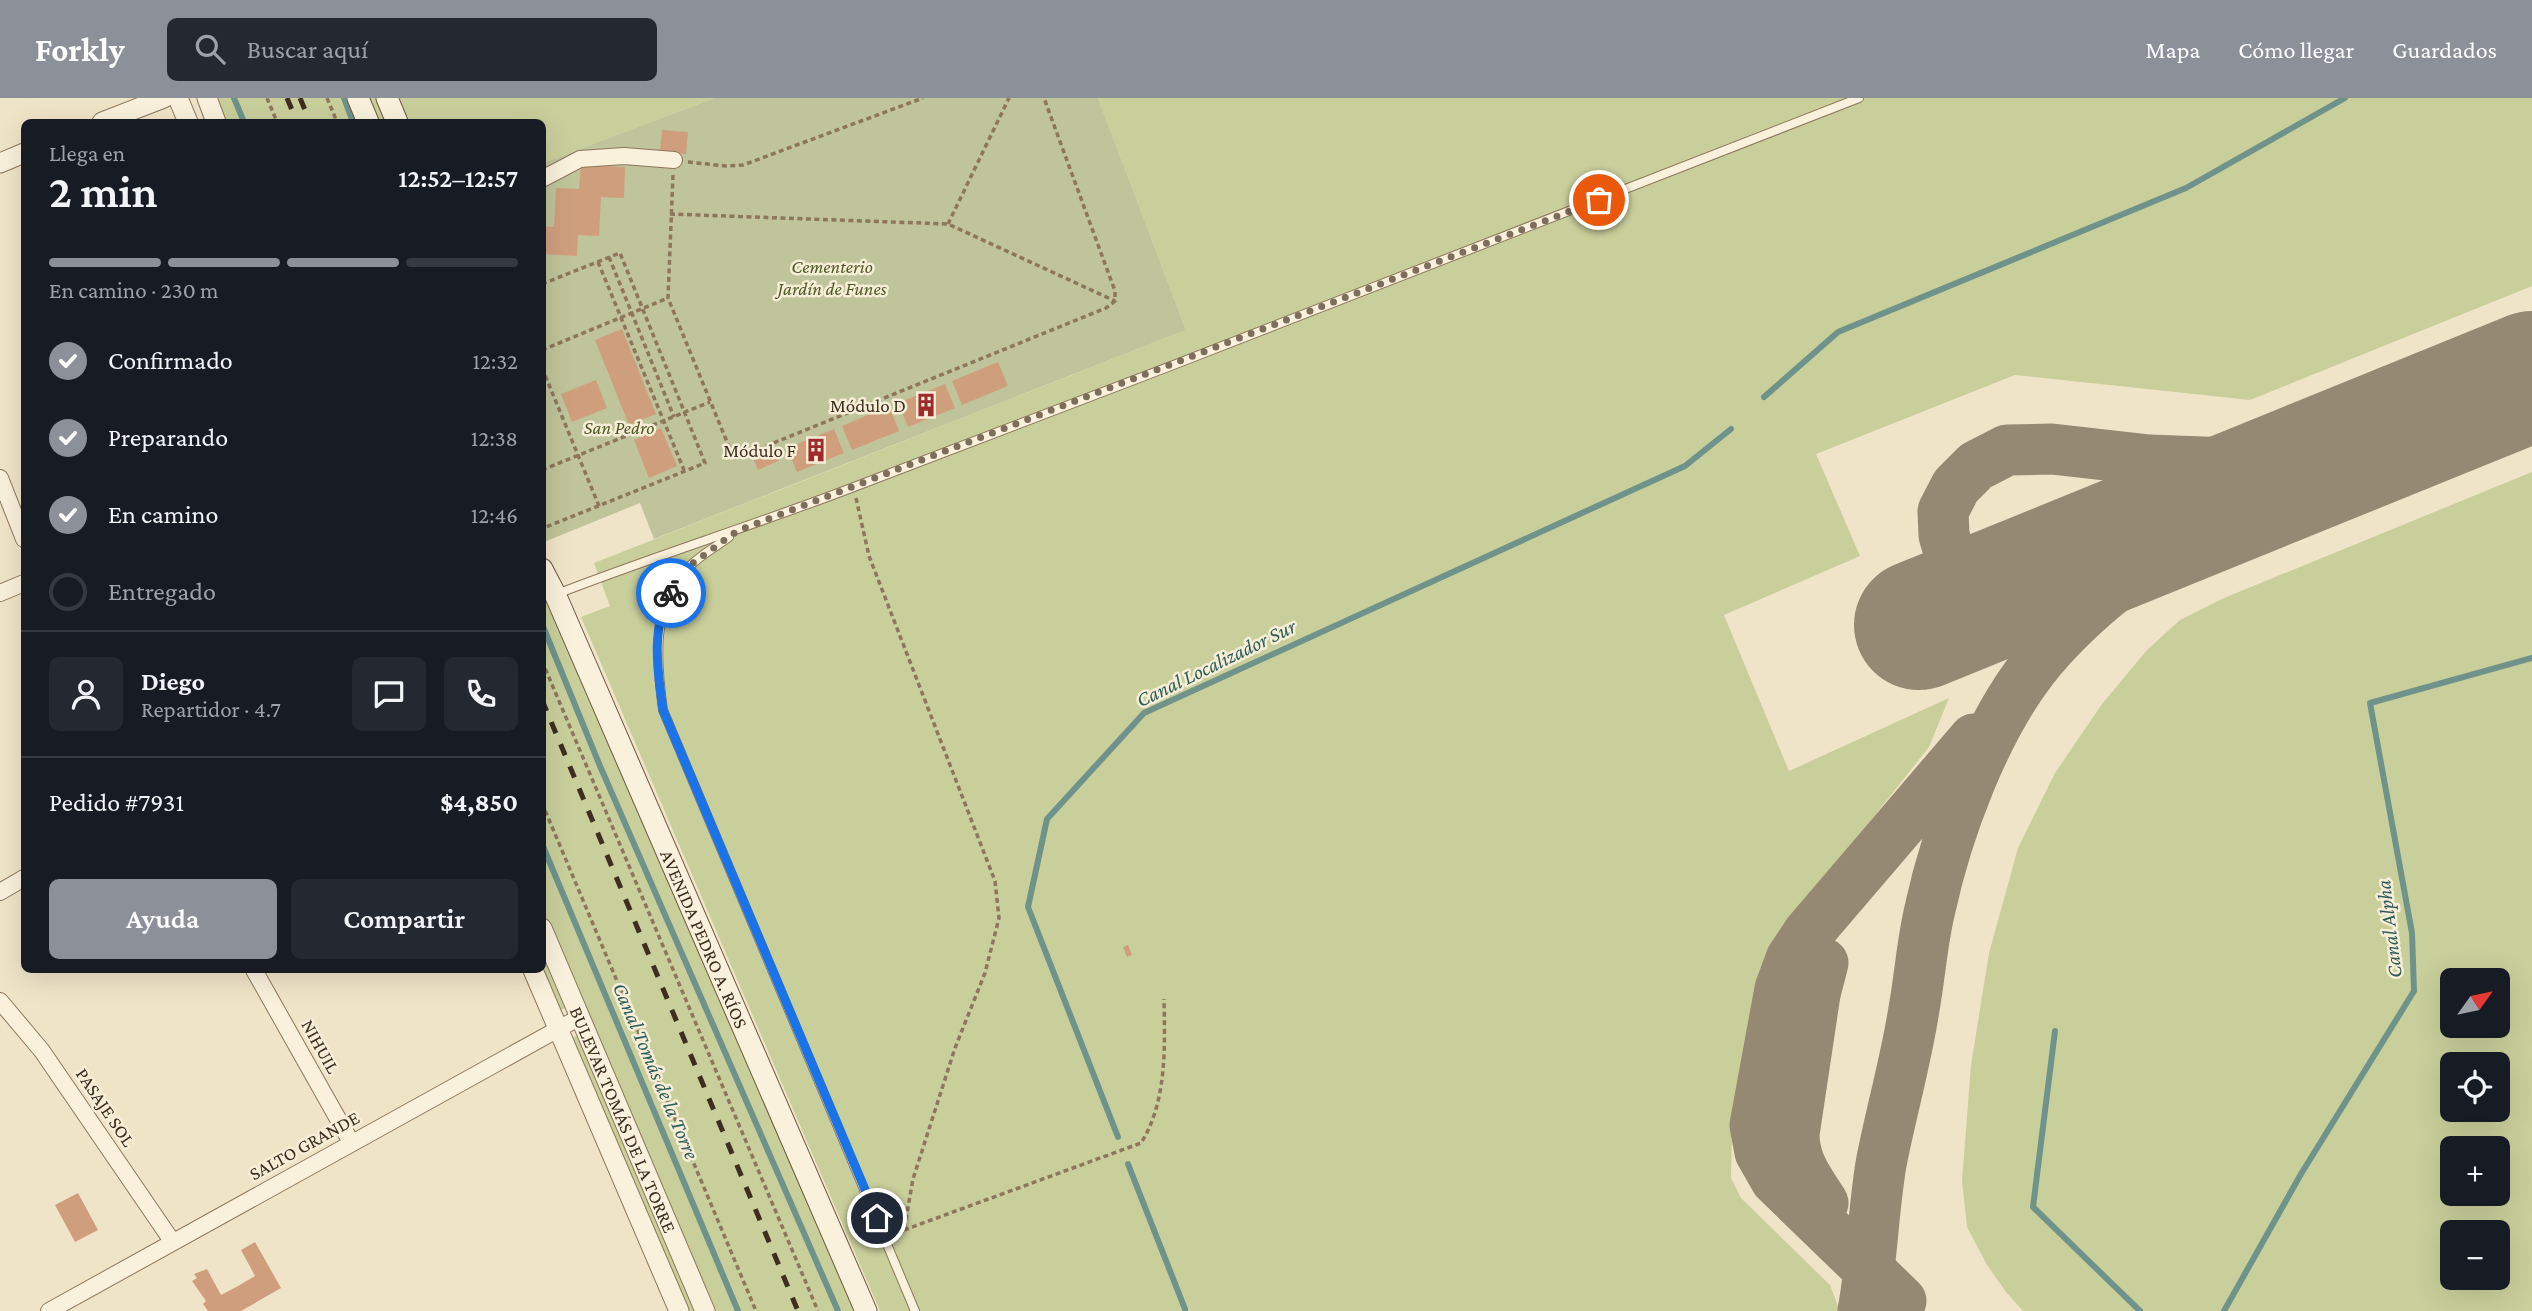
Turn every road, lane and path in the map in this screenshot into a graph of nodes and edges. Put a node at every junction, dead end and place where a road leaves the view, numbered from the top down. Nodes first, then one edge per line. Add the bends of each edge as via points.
1 (164, 98) edge
2 (178, 98) edge
3 (207, 98) edge
4 (267, 98) edge
5 (327, 98) edge
6 (358, 98) edge
7 (387, 98) edge
8 (923, 98) edge
9 (1009, 98) edge
10 (1044, 98) edge
11 (1859, 98) edge
12 (110, 119) edge
13 (187, 119) edge
14 (215, 119) edge
15 (276, 119) edge
16 (336, 119) edge
17 (367, 119) edge
18 (396, 119) edge
19 (21, 154) edge
20 (674, 160) junction
21 (0, 163) edge
22 (546, 177) edge
23 (670, 214) junction
24 (948, 224) junction
25 (609, 257) junction
26 (598, 262) junction
27 (546, 282) edge
28 (668, 298) junction
29 (1115, 301) junction
30 (643, 309) junction
31 (632, 313) junction
32 (621, 317) junction
33 (546, 347) edge
34 (546, 378) edge
35 (710, 402) junction
36 (685, 412) junction
37 (674, 417) junction
38 (664, 421) junction
39 (578, 456) junction
40 (546, 468) edge
41 (684, 471) junction
42 (0, 478) edge
43 (853, 488) junction
44 (598, 506) junction
45 (546, 527) edge
46 (21, 531) edge
47 (737, 531) junction
48 (546, 577) edge
49 (21, 584) edge
50 (0, 593) edge
51 (555, 594) junction
52 (546, 671) edge
53 (546, 812) edge
54 (21, 880) edge
55 (0, 891) edge
56 (546, 937) edge
57 (256, 973) edge
58 (534, 973) edge
59 (1164, 999) dead end
60 (0, 1001) edge
61 (580, 1017) junction
62 (558, 1030) junction
63 (351, 1142) junction
64 (904, 1230) junction
65 (172, 1241) junction
66 (888, 1242) junction
67 (49, 1311) edge
68 (678, 1311) edge
69 (705, 1311) edge
70 (756, 1311) edge
71 (818, 1311) edge
72 (866, 1311) edge
73 (915, 1311) edge

1 - 12 street
2 - 13 street
3 - 14 street
4 - 15 path
5 - 16 path
6 - 17 main road
7 - 18 main road
8 - 20 path via 743,165
9 - 24 path
10 - 29 path
11 - 43 lane
19 - 21 street
20 - 22 street via 580,159
20 - 23 path
23 - 24 path
23 - 28 path
24 - 29 path
25 - 26 path
25 - 30 path via 620,253
25 - 31 path
26 - 27 path
26 - 32 path
28 - 30 path
28 - 35 path
29 - 35 path via 734,459
30 - 31 path
30 - 36 path
31 - 32 path
31 - 37 path
32 - 33 path
32 - 38 path
34 - 39 path
35 - 36 path
36 - 37 path
36 - 41 path via 705,463
37 - 38 path
38 - 39 path
38 - 41 path
39 - 40 path
39 - 44 path
41 - 44 path
42 - 46 street
43 - 47 lane
43 - 64 path via 869,556 995,881 999,918 985,973 955,1048 913,1179
44 - 45 path
47 - 51 lane
47 - 66 lane via 689,566 663,606 656,659 663,710
48 - 51 main road, AVENIDA PEDRO A. RÍOS
49 - 50 street
51 - 72 main road, AVENIDA PEDRO A. RÍOS
52 - 71 path
53 - 70 path
54 - 55 street
56 - 61 street, BULEVAR TOMÁS DE LA TORRE
57 - 63 street, NIHUIL
58 - 62 street, BULEVAR TOMÁS DE LA TORRE
59 - 64 path via 1165,1056 1152,1125 1141,1143
60 - 65 street, PASAJE SOL via 43,1051
61 - 62 street, SALTO GRANDE
61 - 69 street, BULEVAR TOMÁS DE LA TORRE
62 - 63 street, SALTO GRANDE
62 - 68 street, BULEVAR TOMÁS DE LA TORRE
63 - 65 street, SALTO GRANDE
64 - 66 path
65 - 67 street, SALTO GRANDE
66 - 73 lane

